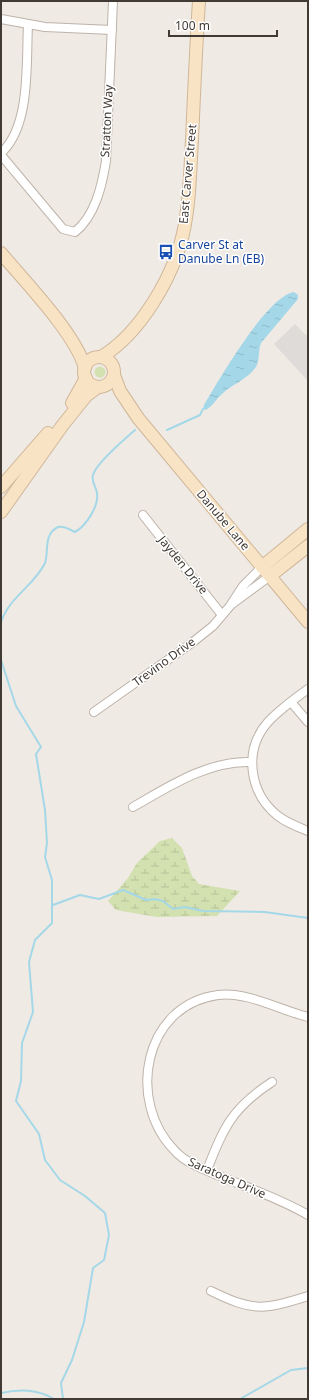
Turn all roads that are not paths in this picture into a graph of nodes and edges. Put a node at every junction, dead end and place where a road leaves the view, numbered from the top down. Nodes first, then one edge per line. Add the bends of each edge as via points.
1 (113, 1) edge
2 (198, 1) edge
3 (1, 19) edge
4 (28, 25) junction
5 (112, 30) junction
6 (1, 154) edge
7 (1, 253) edge
8 (62, 326) junction
9 (130, 333) junction
10 (99, 357) junction
11 (114, 372) junction
12 (85, 373) junction
13 (100, 387) junction
14 (138, 418) junction
15 (1, 487) edge
16 (1, 512) edge
17 (142, 516) dead end
18 (308, 529) edge
19 (308, 546) edge
20 (262, 567) junction
21 (270, 576) junction
22 (230, 606) junction
23 (222, 615) junction
24 (308, 622) edge
25 (308, 689) edge
26 (291, 702) junction
27 (94, 712) dead end
28 (308, 722) edge
29 (251, 762) junction
30 (133, 807) dead end
31 (308, 831) edge
32 (308, 1017) edge
33 (272, 1082) dead end
34 (207, 1170) junction
35 (308, 1214) edge
36 (211, 1291) dead end
37 (308, 1296) edge

1 - 5 street, Stratton Way
2 - 9 street, East Carver Street via 188,208 183,235 165,282
3 - 4 street
4 - 5 street
4 - 6 street via 21,114 12,142
5 - 6 street, Stratton Way via 104,174 86,224 75,232 63,228
7 - 8 street
8 - 10 street via 84,348
8 - 12 street via 79,352
9 - 10 street, East Carver Street via 114,348
9 - 11 street, East Carver Street
10 - 11 street via 110,361
10 - 12 street via 90,361
11 - 13 street via 110,383
11 - 14 street, Danube Lane via 120,391
12 - 13 street via 90,384
12 - 15 street via 68,408
13 - 14 street, Danube Lane via 115,396
13 - 16 street via 89,392 66,421
14 - 20 street, Danube Lane
17 - 23 street, Jayden Drive
18 - 20 street
19 - 21 street
20 - 21 street, Danube Lane
20 - 22 street, Trevino Drive via 242,586
21 - 22 street, Trevino Drive
21 - 24 street, Danube Lane
22 - 23 street, Trevino Drive
23 - 27 street, Trevino Drive via 193,642
25 - 26 street
26 - 28 street
26 - 29 street via 272,718 261,732
29 - 30 street via 226,764 202,772
29 - 31 street via 256,787 270,809 289,823
32 - 34 street, Saratoga Drive via 238,995 218,994 181,1008 166,1024 157,1038 148,1066 149,1093 155,1122 175,1152
33 - 34 street via 246,1101 228,1122
34 - 35 street, Saratoga Drive
36 - 37 street via 242,1305 257,1307 283,1304

